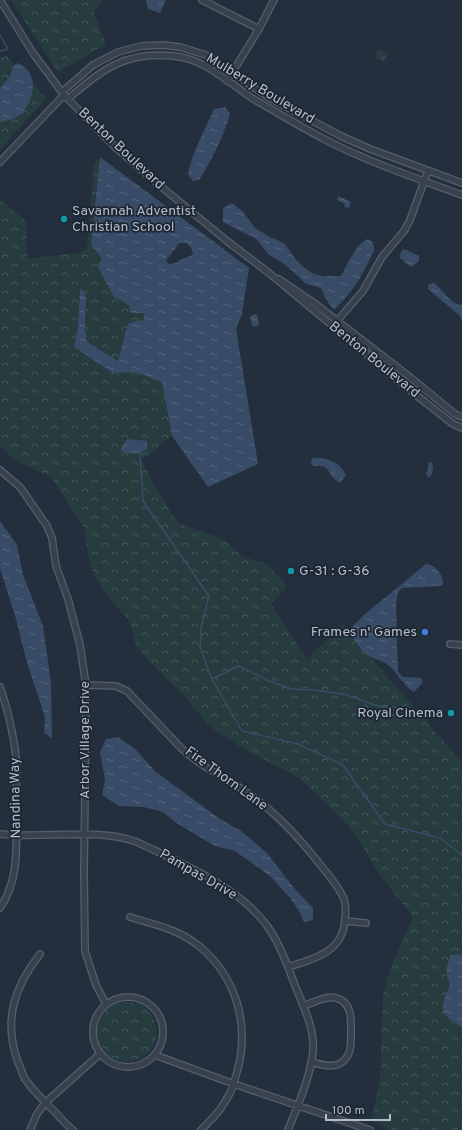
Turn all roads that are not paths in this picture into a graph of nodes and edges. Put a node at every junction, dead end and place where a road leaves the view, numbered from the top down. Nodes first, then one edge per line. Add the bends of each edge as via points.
1 (0, 0) edge
2 (202, 0) edge
3 (274, 0) edge
4 (259, 29) junction
5 (145, 45) junction
6 (146, 56) junction
7 (232, 72) junction
8 (227, 81) junction
9 (65, 95) junction
10 (0, 162) edge
11 (428, 171) junction
12 (424, 181) junction
13 (462, 183) edge
14 (462, 195) edge
15 (269, 274) junction
16 (337, 322) junction
17 (462, 417) edge
18 (462, 428) edge
19 (0, 470) edge
20 (450, 644) dead end
21 (462, 645) edge
22 (86, 685) junction
23 (0, 687) edge
24 (0, 834) edge
25 (16, 834) junction
26 (85, 835) junction
27 (0, 908) edge
28 (130, 917) dead end
29 (345, 921) junction
30 (366, 923) dead end
31 (40, 954) dead end
32 (288, 967) junction
33 (106, 1004) junction
34 (303, 1006) junction
35 (100, 1054) junction
36 (155, 1054) junction
37 (311, 1062) junction
38 (234, 1084) junction
39 (45, 1103) junction
40 (298, 1106) junction
41 (30, 1130) edge
42 (73, 1130) edge
43 (200, 1130) edge
44 (288, 1130) edge
45 (370, 1130) edge

1 - 9 street, Benton Boulevard via 33,53
2 - 4 street
3 - 4 street
4 - 7 street
5 - 6 street
5 - 7 street, Mulberry Boulevard via 192,50 206,55
5 - 9 street, Mulberry Boulevard via 118,52 99,61 84,72
6 - 8 street, Mulberry Boulevard via 183,58 208,68
6 - 9 street, Mulberry Boulevard via 119,62
7 - 8 street
7 - 11 street, Mulberry Boulevard via 276,102 360,145
8 - 12 street, Mulberry Boulevard via 323,139
9 - 10 street
9 - 15 street, Benton Boulevard via 96,129 138,168
11 - 12 street
11 - 13 street, Mulberry Boulevard
12 - 14 street, Mulberry Boulevard
12 - 16 street via 404,231 382,257 363,291
15 - 16 street, Benton Boulevard via 286,283
15 - 18 street, Benton Boulevard via 418,397
16 - 17 street, Benton Boulevard
19 - 22 street, Arbor Village Drive via 20,487 52,538 56,566 80,645
20 - 21 street
22 - 26 street, Arbor Village Drive
22 - 29 street, Fire Thorn Lane via 116,686 127,691 199,763 253,797 273,813 332,879 343,896
23 - 25 street, Nandina Way via 15,751
24 - 25 street, Pampas Drive
25 - 26 street, Pampas Drive
25 - 27 street, Nandina Way via 16,862 11,884
26 - 32 street, Pampas Drive via 114,836 137,842 192,869 238,897 268,928 280,947
26 - 33 street, Arbor Village Drive via 85,952 96,985
28 - 38 street via 172,929 188,938 209,955 229,982 237,1002 243,1040
29 - 30 street
29 - 32 street, Fire Thorn Lane via 342,934 335,945 323,955
31 - 39 street via 29,968 18,990 11,1028 15,1053 25,1078
32 - 34 street, Pampas Drive
33 - 35 street via 94,1019 92,1030
33 - 36 street via 116,998 134,996 151,1004 163,1026 161,1043
34 - 37 street, Pampas Drive via 312,1030
34 - 37 street via 336,998 348,1005 351,1018 351,1047 346,1060 334,1066
35 - 36 street via 116,1065 125,1067 144,1063
35 - 39 street
36 - 38 street
37 - 40 street, Pampas Drive
38 - 40 street
38 - 43 street via 226,1101 211,1121
39 - 41 street via 37,1112
39 - 42 street
40 - 44 street, Pampas Drive
40 - 45 street

